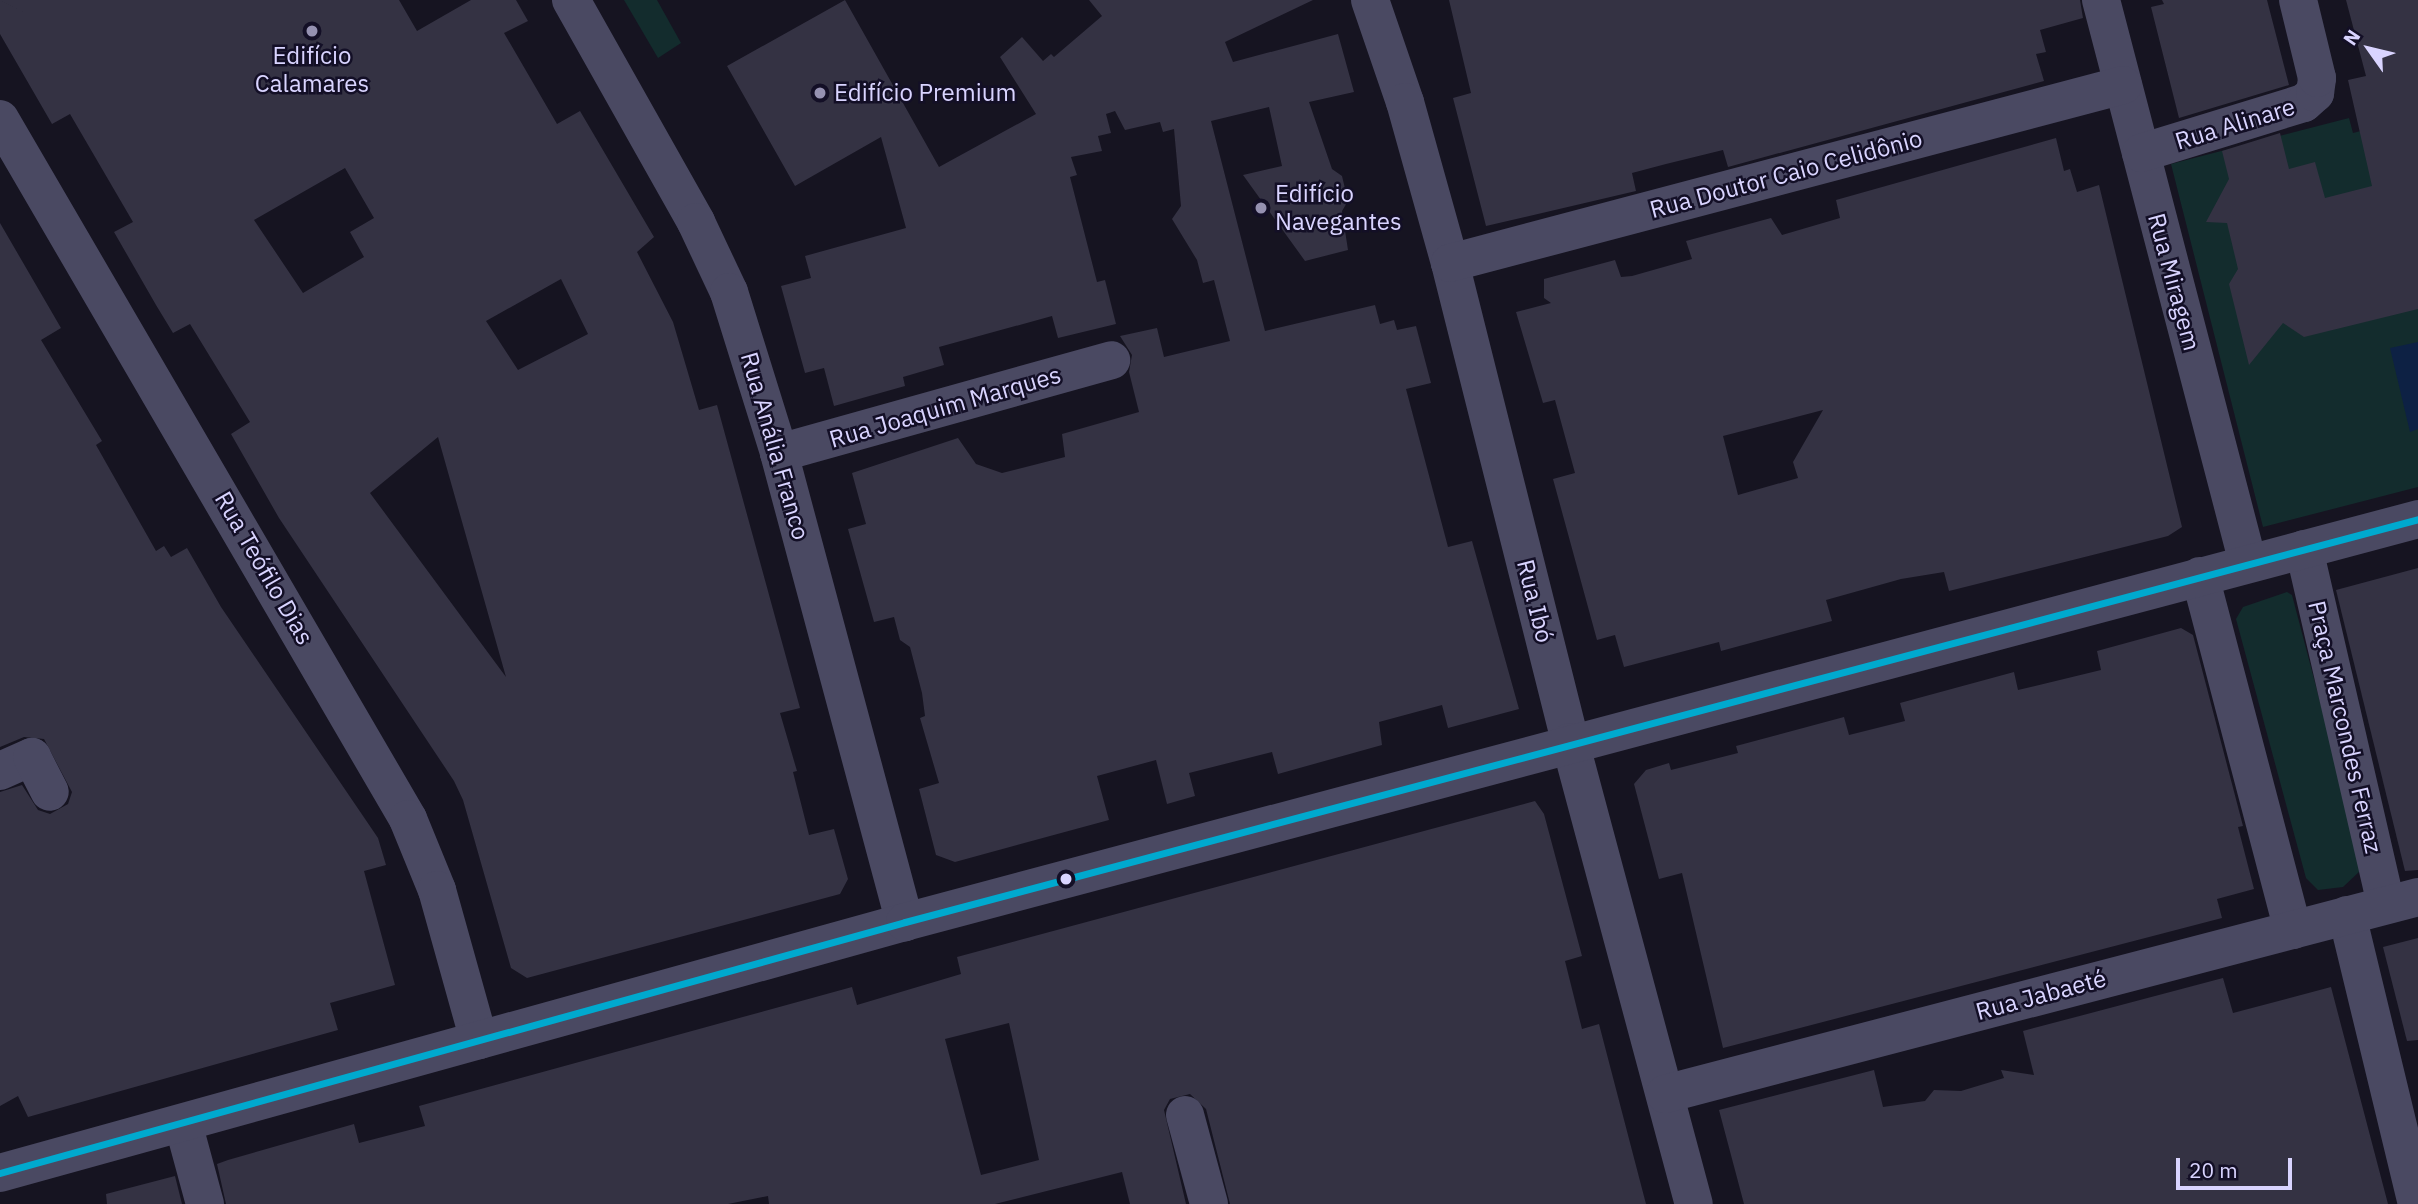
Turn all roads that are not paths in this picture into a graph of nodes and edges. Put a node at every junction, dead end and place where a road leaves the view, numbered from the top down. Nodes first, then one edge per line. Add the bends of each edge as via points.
1 (570, 0) edge
2 (1370, 0) edge
3 (2101, 0) edge
4 (2298, 0) edge
5 (2123, 85) junction
6 (0, 119) edge
7 (2141, 153) junction
8 (1450, 264) junction
9 (1111, 360) dead end
10 (779, 453) junction
11 (2418, 519) edge
12 (2304, 549) junction
13 (2248, 564) junction
14 (2200, 576) junction
15 (1570, 742) junction
16 (0, 771) edge
17 (50, 792) dead end
18 (2402, 901) edge
19 (2347, 915) junction
20 (905, 922) junction
21 (2293, 930) junction
22 (479, 1040) junction
23 (1665, 1094) junction
24 (1185, 1115) dead end
25 (183, 1123) junction
26 (0, 1173) edge
27 (205, 1204) edge
28 (1209, 1204) edge
29 (1695, 1204) edge
30 (2417, 1204) edge

1 - 10 street, Rua Anália Franco via 716,260
2 - 8 street, Rua Ibó via 1405,102
3 - 5 street, Rua Miragem
4 - 7 street, Rua Alinare via 2317,78 2315,93 2304,103
5 - 7 street, Rua Miragem
5 - 8 street, Rua Doutor Caio Celidônio
6 - 22 street, Rua Teófilo Dias via 408,819 434,880
7 - 13 street, Rua Miragem
8 - 15 street, Rua Ibó
9 - 10 street, Rua Joaquim Marques
10 - 20 street, Rua Anália Franco
11 - 12 street
12 - 13 street
12 - 18 street, Praça Marcondes Ferraz
13 - 14 street
14 - 15 street
14 - 21 street
15 - 20 street
15 - 23 street, Rua Ibó
16 - 17 street via 32,757
18 - 19 street, Rua Jabaeté
19 - 21 street, Rua Jabaeté
19 - 30 street
20 - 22 street
21 - 23 street, Rua Jabaeté
22 - 25 street
23 - 29 street, Rua Ibó
24 - 28 street
25 - 26 street
25 - 27 street

